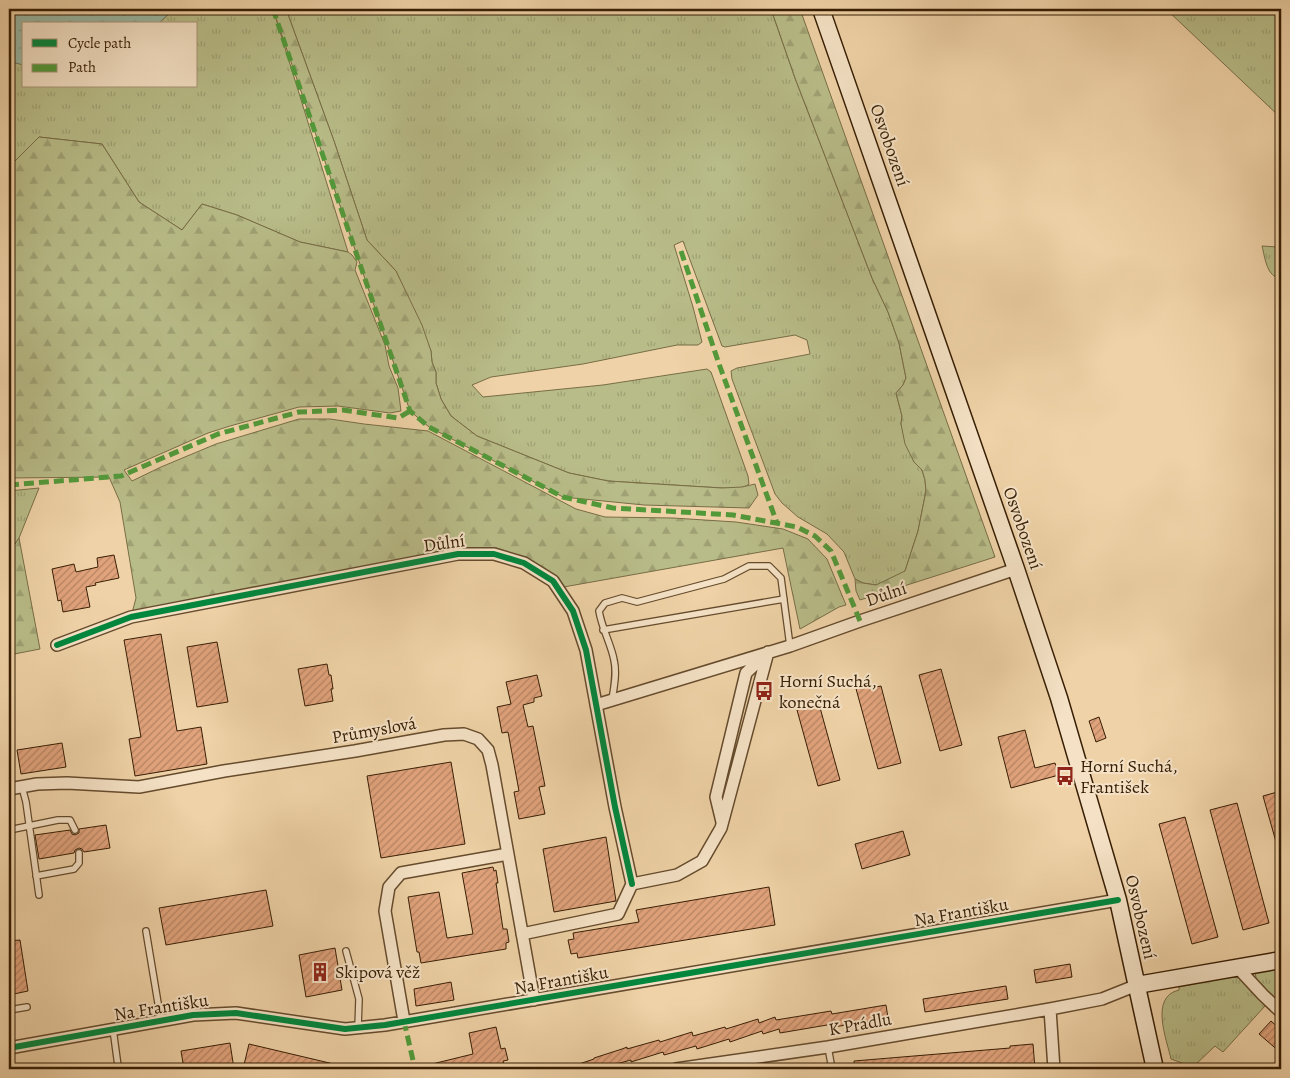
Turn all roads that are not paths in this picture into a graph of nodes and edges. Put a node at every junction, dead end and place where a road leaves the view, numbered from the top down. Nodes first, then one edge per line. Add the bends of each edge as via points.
1 (821, 9) edge
2 (1016, 569) junction
3 (784, 599) junction
4 (603, 630) junction
5 (58, 645) dead end
6 (790, 646) junction
7 (768, 652) junction
8 (612, 700) junction
9 (596, 705) junction
10 (22, 787) junction
11 (9, 789) edge
12 (29, 825) junction
13 (9, 830) edge
14 (75, 830) dead end
15 (80, 853) dead end
16 (508, 854) junction
17 (36, 876) junction
18 (632, 884) junction
19 (39, 895) dead end
20 (1118, 900) junction
21 (146, 932) dead end
22 (522, 934) junction
23 (346, 951) dead end
24 (1281, 960) edge
25 (1238, 968) junction
26 (1137, 985) junction
27 (534, 1000) junction
28 (27, 1007) dead end
29 (1050, 1009) junction
30 (9, 1010) edge
31 (1281, 1012) edge
32 (161, 1021) junction
33 (404, 1022) junction
34 (358, 1028) junction
35 (113, 1029) junction
36 (828, 1047) junction
37 (9, 1048) edge
38 (116, 1069) edge
39 (676, 1069) edge
40 (832, 1069) edge
41 (1054, 1069) edge
42 (1155, 1069) edge

1 - 2 main road, Osvobození
2 - 6 street, Důlní
2 - 20 main road, Osvobození via 1060,698
3 - 4 lane
3 - 4 lane via 781,578 769,566 749,566 724,580 637,602 622,598 605,603 599,611
3 - 6 lane
4 - 8 lane via 614,660
5 - 9 street, Důlní via 131,617 458,554 494,554 524,563 553,581 573,611 586,650
6 - 7 street, Důlní
7 - 8 street, Důlní
7 - 18 street via 723,824 716,838 702,861 677,874
8 - 9 street, Důlní
9 - 18 street, Důlní
10 - 11 street, Průmyslová
10 - 12 lane
10 - 16 street, Průmyslová via 68,782 139,787 464,734 478,738 488,750
12 - 13 lane
12 - 14 lane via 70,820
12 - 17 lane
15 - 17 lane via 79,863 74,869
16 - 22 street, Průmyslová
16 - 33 street via 401,873 389,887 385,910
17 - 19 lane
18 - 22 street via 618,914
20 - 26 main road, Osvobození
20 - 27 street, Na Františku
21 - 32 lane
22 - 27 street, Průmyslová
23 - 34 lane via 359,999
24 - 25 main road
25 - 26 main road
25 - 31 street
26 - 29 street, K Prádlu via 1102,999
26 - 42 main road, Osvobození
27 - 33 street, Na Františku
28 - 30 lane
29 - 36 street, K Prádlu
29 - 41 street
32 - 34 street, Na Františku via 193,1015 236,1013 345,1030
32 - 35 street, Na Františku
33 - 34 street, Na Františku
35 - 37 street, Na Františku
35 - 38 lane
36 - 39 street, K Prádlu
36 - 40 lane

